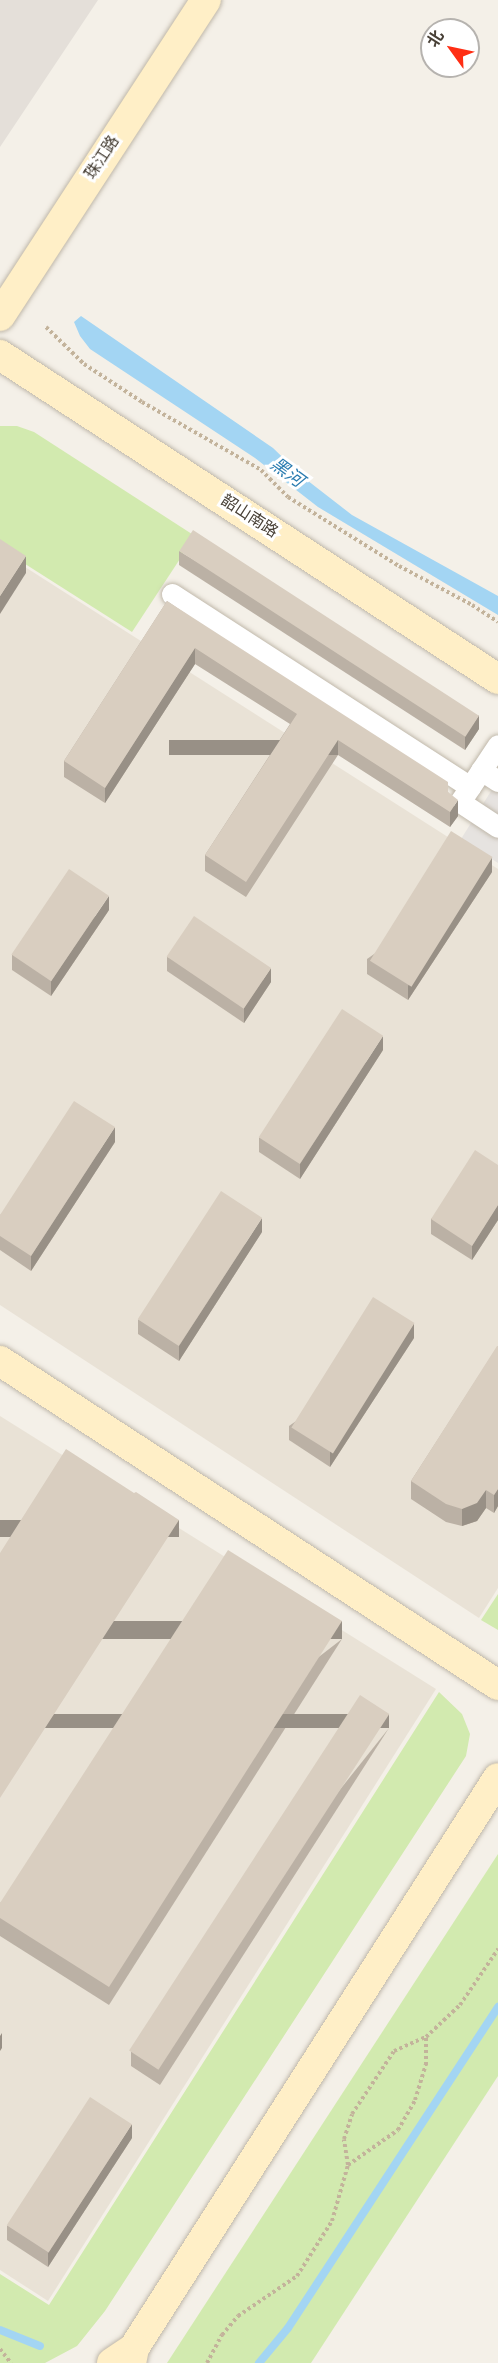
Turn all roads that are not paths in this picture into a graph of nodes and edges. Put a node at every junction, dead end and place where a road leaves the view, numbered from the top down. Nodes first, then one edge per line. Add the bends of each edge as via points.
1 (206, 0) edge
2 (0, 316) edge
3 (0, 355) edge
4 (172, 594) dead end
5 (498, 679) edge
6 (498, 745) edge
7 (483, 779) edge
8 (498, 827) edge
9 (0, 1361) edge
10 (498, 1685) edge
11 (498, 1778) edge
12 (125, 2358) edge

1 - 2 street, 珠江路
3 - 5 street, 韶山南路
4 - 7 street
6 - 7 street
7 - 8 street via 460,802
9 - 10 street
11 - 12 street

